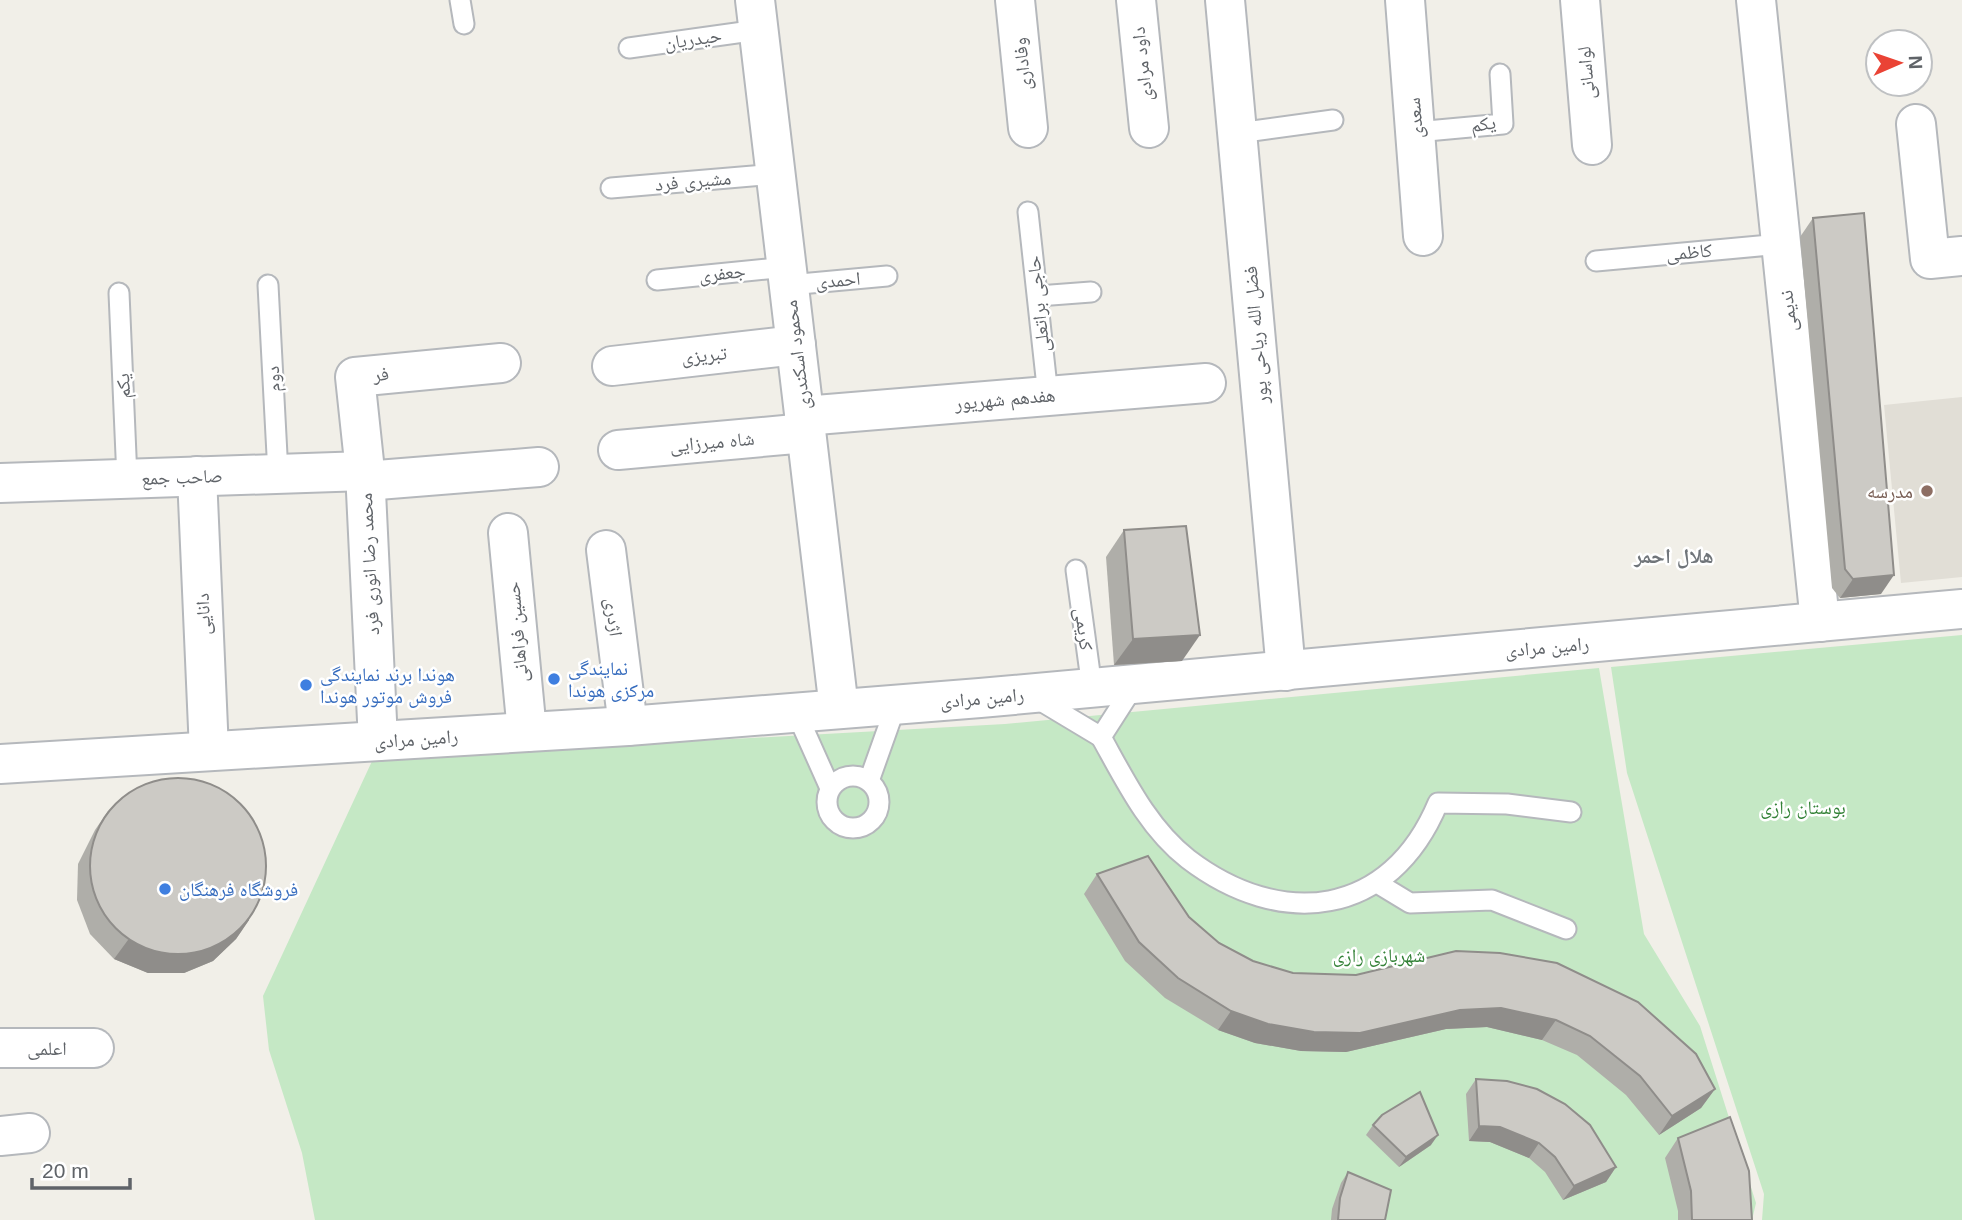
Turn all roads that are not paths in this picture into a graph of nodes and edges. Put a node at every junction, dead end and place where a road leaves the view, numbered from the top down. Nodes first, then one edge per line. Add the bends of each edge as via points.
1 (460, 0) edge
2 (1015, 0) edge
3 (1136, 0) edge
4 (1226, 0) edge
5 (1405, 0) edge
6 (1580, 0) edge
7 (1756, 0) edge
8 (757, 15) edge
9 (464, 24) dead end
10 (629, 48) dead end
11 (1500, 74) dead end
12 (1333, 120) dead end
13 (1916, 124) dead end
14 (1028, 128) dead end
15 (1149, 128) dead end
16 (1416, 132) junction
17 (1238, 133) junction
18 (1592, 145) dead end
19 (775, 174) junction
20 (611, 188) dead end
21 (1028, 212) dead end
22 (1423, 236) dead end
23 (1781, 244) junction
24 (1962, 256) edge
25 (1596, 261) dead end
26 (788, 276) junction
27 (887, 276) dead end
28 (657, 280) dead end
29 (268, 285) dead end
30 (1091, 292) dead end
31 (119, 293) dead end
32 (1038, 296) junction
33 (796, 345) junction
34 (501, 363) dead end
35 (612, 366) dead end
36 (1206, 383) dead end
37 (1048, 396) junction
38 (805, 424) junction
39 (618, 450) dead end
40 (539, 467) dead end
41 (278, 474) junction
42 (197, 476) junction
43 (365, 476) junction
44 (127, 479) junction
45 (0, 483) edge
46 (508, 533) dead end
47 (606, 550) dead end
48 (1076, 570) dead end
49 (1962, 609) edge
50 (1820, 622) junction
51 (1286, 671) junction
52 (1135, 684) junction
53 (1092, 688) junction
54 (1028, 694) junction
55 (896, 705) junction
56 (839, 709) junction
57 (796, 712) junction
58 (628, 726) junction
59 (527, 732) junction
60 (1101, 737) junction
61 (378, 741) junction
62 (209, 751) junction
63 (0, 764) edge
64 (869, 781) junction
65 (830, 788) junction
66 (1571, 812) dead end
67 (1377, 883) junction
68 (1566, 929) dead end
69 (0, 1048) edge
70 (94, 1048) dead end

1 - 9 lane
2 - 14 street, وفاداری
3 - 15 street, داود مرادی
4 - 17 street, فضل الله ریاحی پور
5 - 16 street, سعدی
6 - 18 street, لواسانی
7 - 23 street, ندیمی
8 - 10 lane, حیدریان
8 - 19 street, محمود اسکندری
11 - 16 lane, یکم via 1503,124
12 - 17 lane
13 - 24 street via 1930,259
16 - 22 street, سعدی
17 - 51 street, فضل الله ریاحی پور
19 - 20 lane, مشیری فرد
19 - 26 street, محمود اسکندری
21 - 32 lane, حاجی براتعلی
23 - 25 lane, کاظمی
23 - 50 street, ندیمی
26 - 27 lane, احمدی
26 - 28 lane, جعفری
26 - 33 street, محمود اسکندری
29 - 41 lane, دوم
30 - 32 lane
31 - 44 lane, یکم
32 - 37 lane, حاجی براتعلی
33 - 35 street, تبریزی
33 - 38 street, محمود اسکندری
34 - 43 street, فر via 355,377
36 - 37 street, هفدهم شهریور
37 - 38 street, هفدهم شهریور
38 - 39 street, شاه میرزایی
38 - 56 street, محمود اسکندری
40 - 43 street
41 - 42 street, صاحب جمع
41 - 43 street, صاحب جمع
42 - 44 street, صاحب جمع
42 - 62 street, دانایی
43 - 61 street, محمد رضا انوری فرد
44 - 45 street, صاحب جمع
46 - 59 street, حسین فراهانی
47 - 58 street, اژدری
48 - 53 lane, کریمی
49 - 50 street, رامین مرادی
50 - 51 street, رامین مرادی
51 - 52 street, رامین مرادی
52 - 53 street, رامین مرادی
52 - 60 lane
53 - 54 street, رامین مرادی
54 - 55 street, رامین مرادی
54 - 60 lane
55 - 56 street, رامین مرادی
55 - 64 lane
56 - 57 street, رامین مرادی
57 - 58 street, رامین مرادی
57 - 65 lane
58 - 59 street, رامین مرادی
59 - 61 street, رامین مرادی
60 - 67 lane via 1138,802 1169,841 1188,859 1233,887 1280,903 1304,904 1329,902
61 - 62 street, رامین مرادی
62 - 63 street, رامین مرادی
64 - 65 lane via 848,776
64 - 65 lane via 876,790 878,810 865,825 855,828 837,824 831,817 827,808
66 - 67 lane via 1507,804 1438,803 1415,849
67 - 68 lane via 1410,903 1492,900
69 - 70 street, اعلمی

